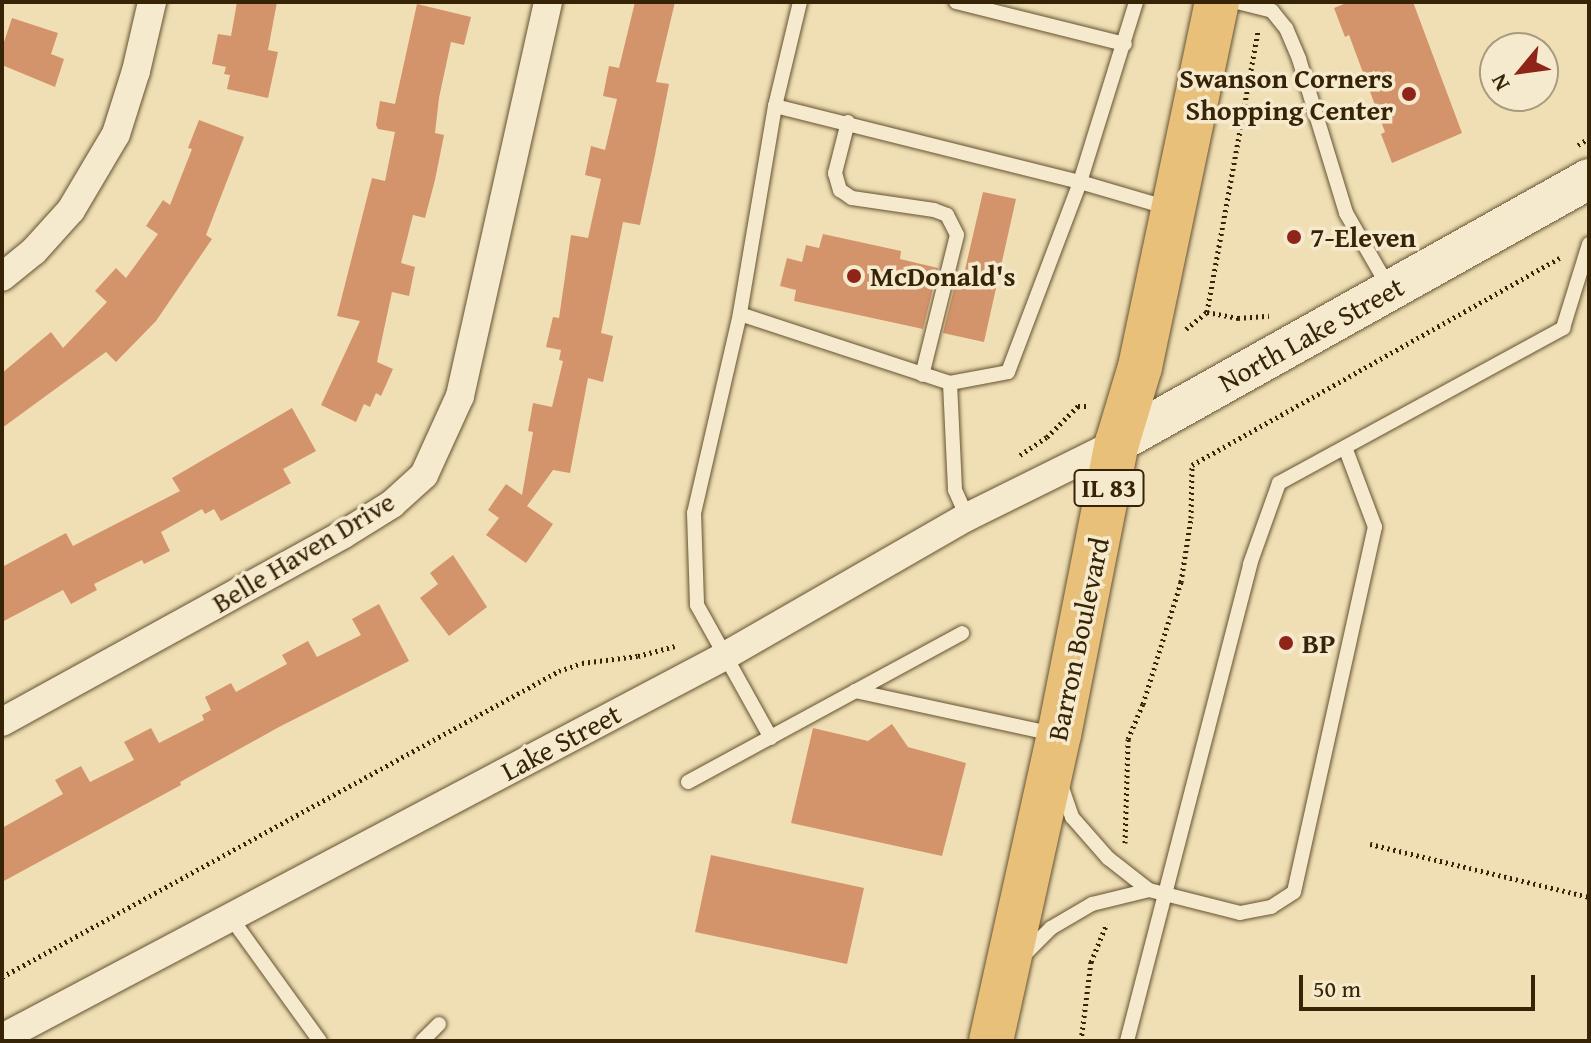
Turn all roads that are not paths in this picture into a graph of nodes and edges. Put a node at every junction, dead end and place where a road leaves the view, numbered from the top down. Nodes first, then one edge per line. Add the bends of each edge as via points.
1 (152, 2) edge
2 (548, 2) edge
3 (800, 2) edge
4 (956, 2) edge
5 (1136, 2) edge
6 (1217, 2) edge
7 (1237, 2) edge
8 (1125, 44) junction
9 (775, 106) junction
10 (848, 122) junction
11 (1589, 179) edge
12 (1080, 182) junction
13 (1173, 209) junction
14 (1589, 244) edge
15 (2, 277) edge
16 (1391, 290) junction
17 (740, 314) junction
18 (922, 375) junction
19 (950, 383) junction
20 (1117, 443) junction
21 (1345, 447) junction
22 (967, 517) junction
23 (962, 633) dead end
24 (725, 656) junction
25 (855, 691) junction
26 (2, 722) edge
27 (771, 738) junction
28 (1056, 748) junction
29 (688, 782) dead end
30 (1149, 890) junction
31 (1165, 894) junction
32 (229, 915) junction
33 (1005, 974) junction
34 (439, 1024) dead end
35 (2, 1038) edge
36 (320, 1041) edge
37 (422, 1041) edge
38 (991, 1041) edge
39 (1127, 1041) edge

1 - 15 street via 116,134 71,210
2 - 26 street, Belle Haven Drive via 460,396 424,475 392,504 344,534
3 - 9 lane
4 - 8 lane
5 - 8 lane
6 - 13 main road, Barron Boulevard / IL 83
7 - 16 lane via 1272,11 1286,28 1346,213
8 - 12 lane
9 - 10 lane
9 - 17 lane
10 - 12 lane
10 - 18 lane via 835,173 840,190 852,198 947,215 957,235
11 - 16 street, North Lake Street
12 - 13 lane
12 - 19 lane via 1008,372
13 - 20 main road, Barron Boulevard / IL 83 via 1140,367
14 - 21 lane via 1563,328
16 - 20 street, North Lake Street
17 - 18 lane
17 - 24 lane via 694,513 697,605
18 - 19 lane
19 - 22 lane via 955,490
20 - 22 street, Lake Street
20 - 28 main road, Barron Boulevard / IL 83
21 - 31 lane via 1279,483 1250,564
21 - 31 lane via 1375,527 1294,892 1271,907 1240,913
22 - 24 street, Lake Street
23 - 25 lane
24 - 27 lane
24 - 32 street, Lake Street
25 - 27 lane
25 - 28 lane
27 - 29 lane
28 - 30 lane via 1072,817
28 - 33 main road, Barron Boulevard / IL 83
30 - 31 lane
30 - 33 lane via 1092,904 1051,928
31 - 39 lane
32 - 35 street, Lake Street
32 - 36 lane
33 - 38 main road, Barron Boulevard / IL 83
34 - 37 lane

